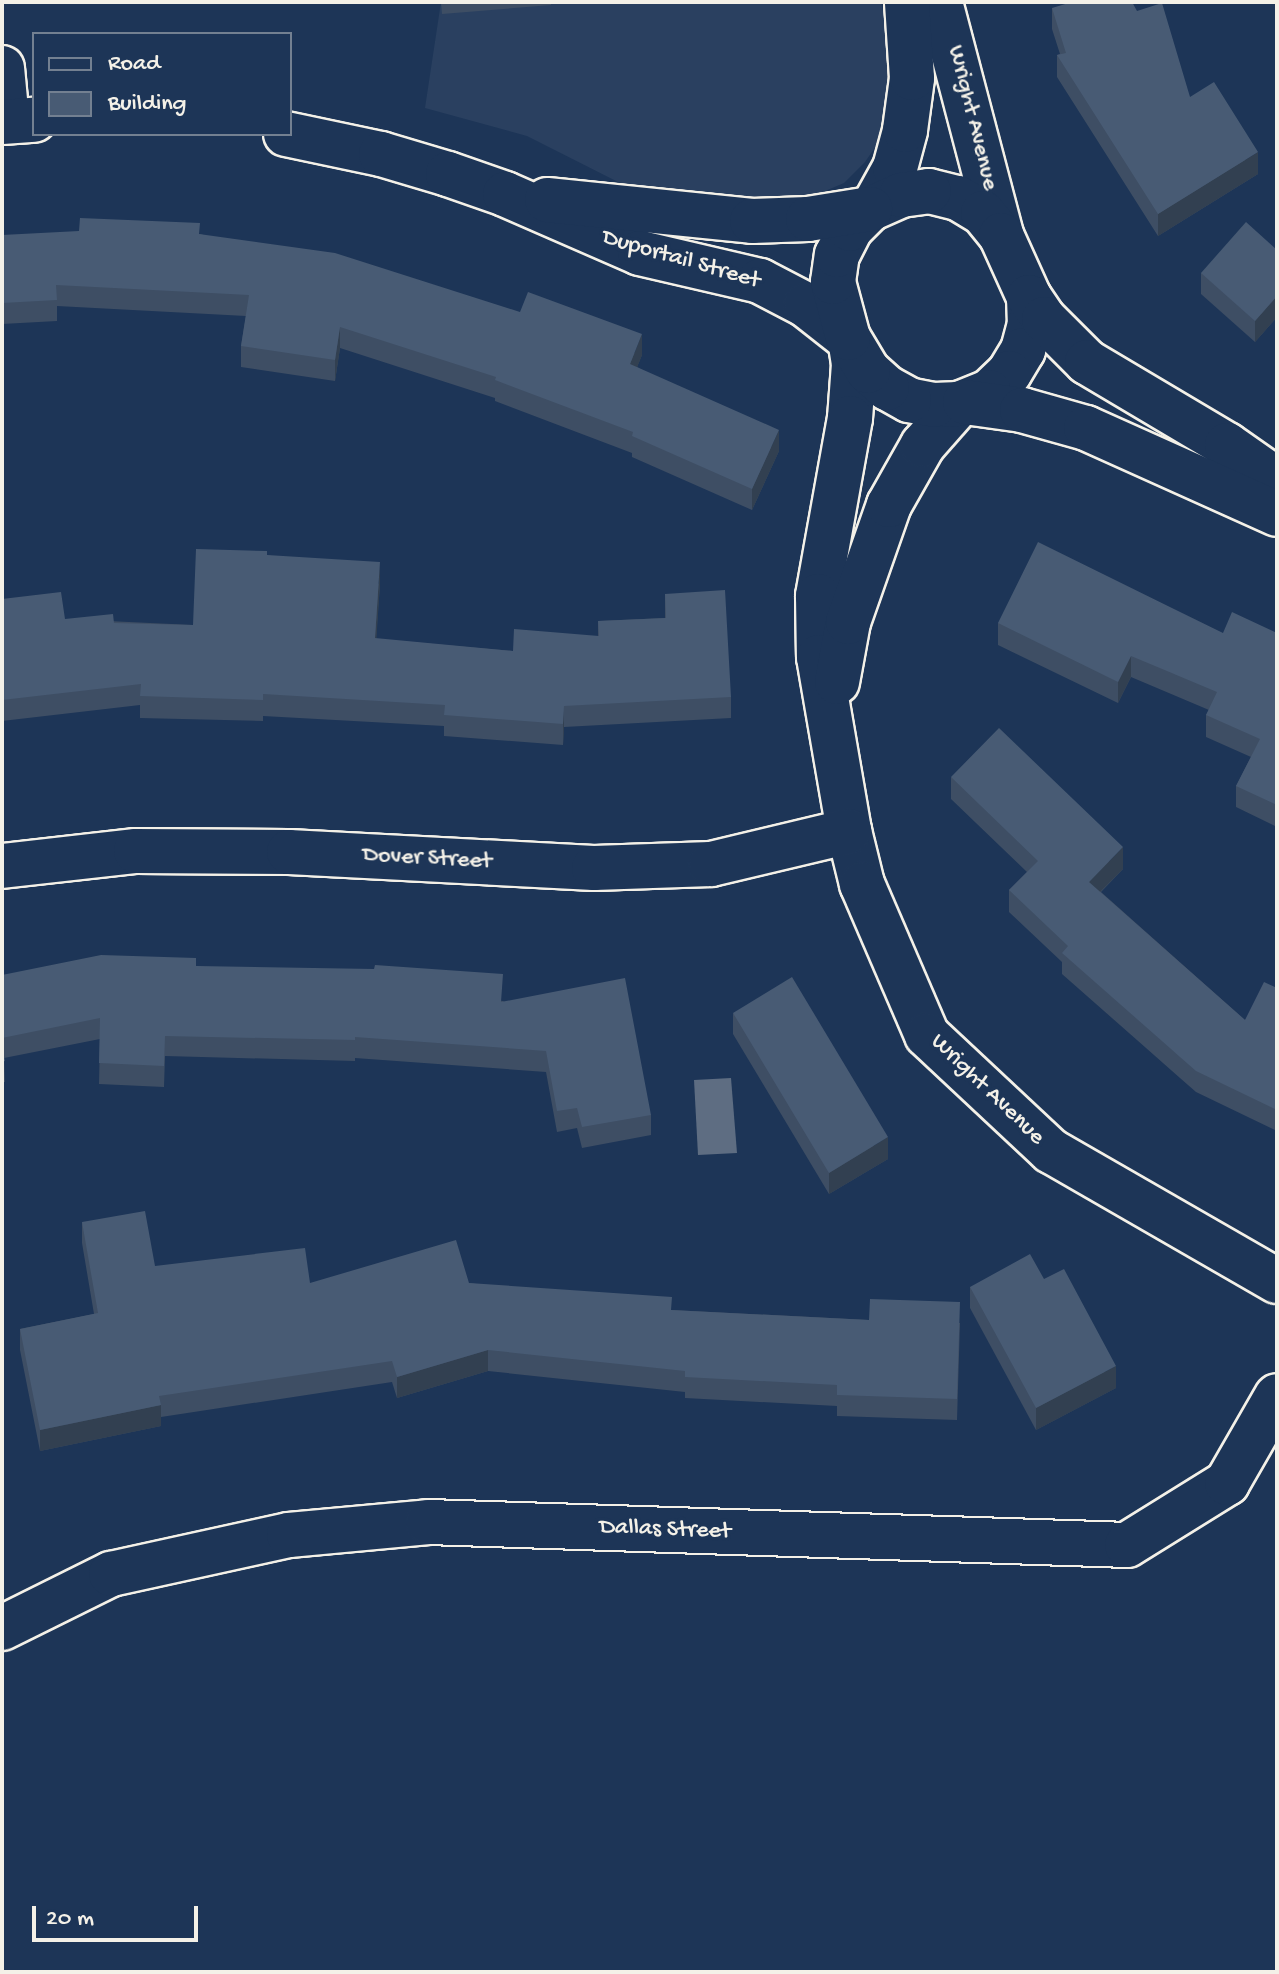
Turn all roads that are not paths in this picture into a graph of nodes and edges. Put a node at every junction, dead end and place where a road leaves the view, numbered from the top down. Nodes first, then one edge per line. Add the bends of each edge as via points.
1 (907, 2) edge
2 (940, 2) edge
3 (2, 68) edge
4 (14, 121) edge
5 (292, 135) edge
6 (505, 194) junction
7 (872, 207) junction
8 (1001, 235) junction
9 (1029, 297) junction
10 (850, 342) junction
11 (962, 403) junction
12 (1277, 480) edge
13 (1277, 514) edge
14 (833, 736) junction
15 (849, 831) junction
16 (2, 866) edge
17 (1277, 1281) edge
18 (1277, 1396) edge
19 (2, 1628) edge

1 - 7 street, Wright Avenue via 912,78 905,130 895,168
2 - 8 street, Wright Avenue
3 - 4 street
5 - 6 street, Duportail Street via 381,154
6 - 7 street, Duportail Street via 752,221 808,219
6 - 10 street, Duportail Street via 640,253 760,281 806,305
7 - 8 street via 929,191 958,198 983,213
7 - 10 street via 850,229 837,255 833,282
8 - 9 street
9 - 11 street via 1030,324 1009,373 989,392
9 - 12 street via 1087,362
10 - 11 street via 868,371 898,394 934,405
10 - 14 street, Wright Avenue via 850,418 818,596 819,657
11 - 13 street via 1022,410 1086,428
11 - 14 street, Wright Avenue via 940,423 905,473 877,538 848,622
14 - 15 street, Wright Avenue
15 - 16 street, Dover Street via 711,864 594,868 289,852 136,851
15 - 17 street, Wright Avenue via 862,884 927,1035 1051,1151
18 - 19 street, Dallas Street via 1227,1483 1127,1545 428,1522 289,1535 111,1574

